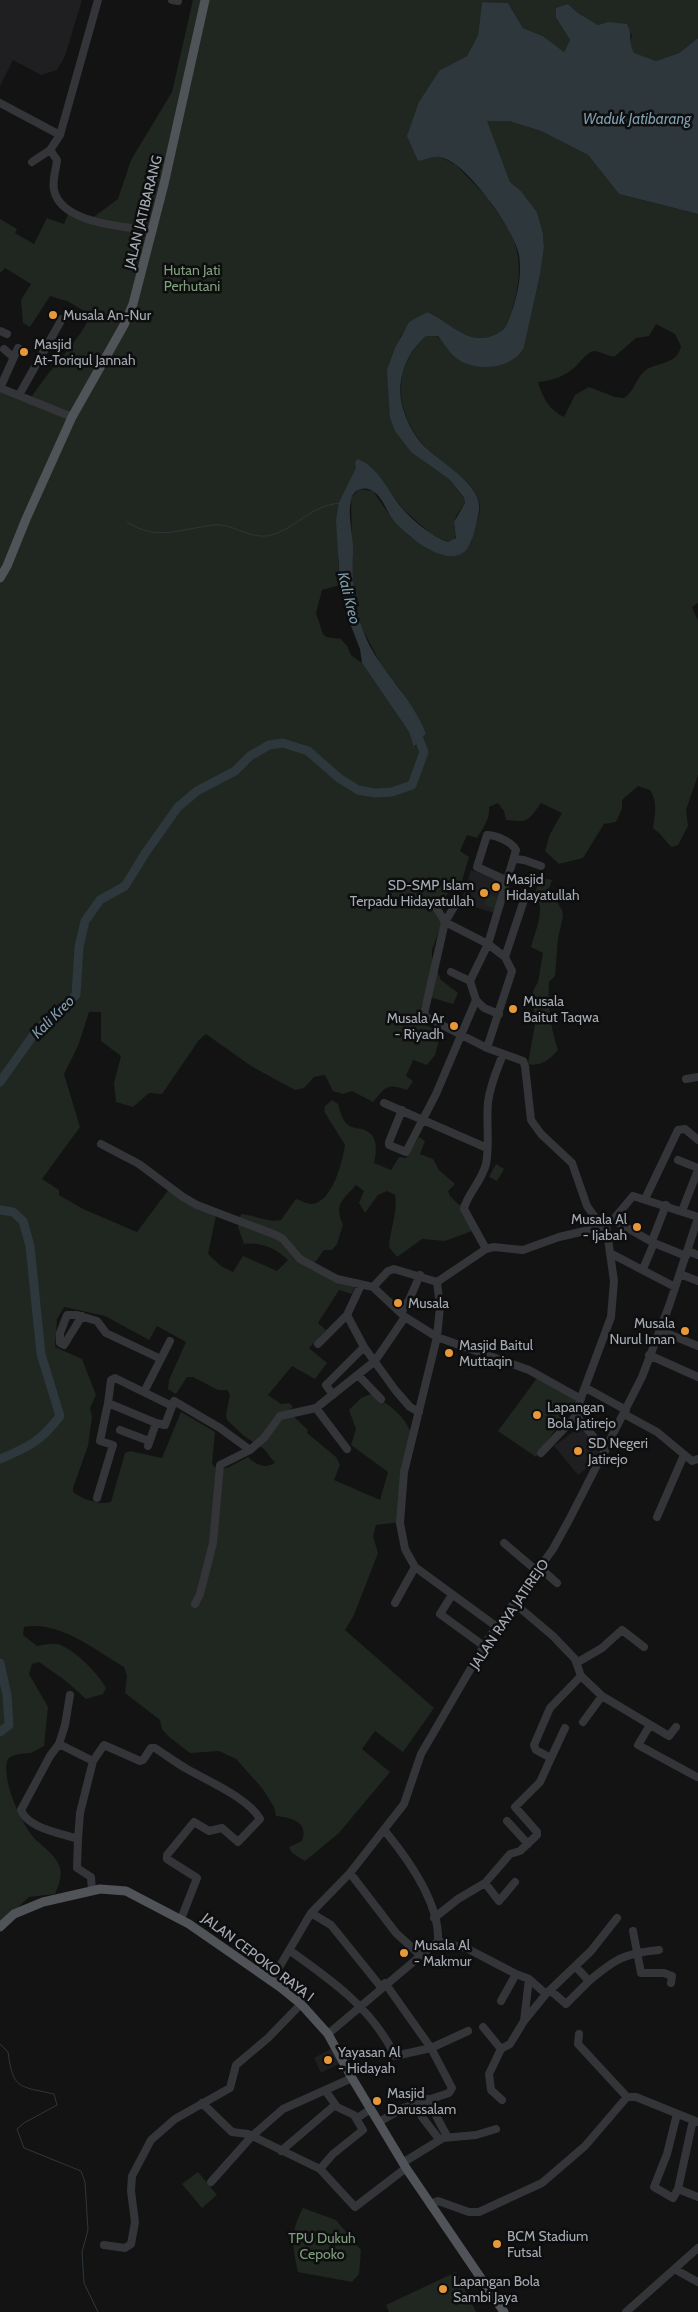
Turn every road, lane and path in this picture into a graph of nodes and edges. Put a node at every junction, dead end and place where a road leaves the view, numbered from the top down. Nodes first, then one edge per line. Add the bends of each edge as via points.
1 (98, 0) edge
2 (205, 0) edge
3 (0, 103) edge
4 (60, 135) junction
5 (50, 150) junction
6 (32, 162) dead end
7 (152, 232) junction
8 (62, 319) dead end
9 (18, 348) dead end
10 (4, 349) dead end
11 (13, 357) junction
12 (0, 388) edge
13 (19, 395) junction
14 (72, 417) junction
15 (0, 578) edge
16 (514, 859) junction
17 (541, 866) dead end
18 (508, 881) junction
19 (504, 892) junction
20 (457, 902) dead end
21 (434, 904) dead end
22 (445, 922) junction
23 (488, 944) junction
24 (505, 957) junction
25 (451, 972) dead end
26 (470, 981) junction
27 (476, 1000) junction
28 (499, 1014) junction
29 (462, 1036) junction
30 (487, 1048) junction
31 (503, 1054) junction
32 (698, 1077) edge
33 (686, 1079) dead end
34 (384, 1103) dead end
35 (402, 1110) junction
36 (422, 1120) junction
37 (698, 1140) edge
38 (101, 1144) dead end
39 (487, 1148) junction
40 (678, 1160) dead end
41 (698, 1169) edge
42 (645, 1199) junction
43 (666, 1206) junction
44 (682, 1212) junction
45 (698, 1218) edge
46 (607, 1224) junction
47 (653, 1242) junction
48 (486, 1249) junction
49 (610, 1253) junction
50 (687, 1253) junction
51 (698, 1255) edge
52 (643, 1269) junction
53 (680, 1274) junction
54 (420, 1275) junction
55 (698, 1281) edge
56 (437, 1282) junction
57 (361, 1285) junction
58 (373, 1287) junction
59 (675, 1288) junction
60 (347, 1315) junction
61 (403, 1315) junction
62 (82, 1316) dead end
63 (659, 1330) junction
64 (437, 1337) junction
65 (170, 1341) dead end
66 (318, 1344) dead end
67 (698, 1346) edge
68 (364, 1347) junction
69 (650, 1355) junction
70 (161, 1359) junction
71 (375, 1361) junction
72 (358, 1375) junction
73 (698, 1377) edge
74 (586, 1388) junction
75 (144, 1392) junction
76 (333, 1395) junction
77 (581, 1399) junction
78 (381, 1400) dead end
79 (108, 1404) junction
80 (172, 1406) junction
81 (316, 1408) junction
82 (419, 1412) junction
83 (625, 1412) junction
84 (575, 1417) junction
85 (156, 1423) junction
86 (120, 1430) dead end
87 (347, 1449) dead end
88 (250, 1450) junction
89 (605, 1451) junction
90 (541, 1453) dead end
91 (684, 1454) junction
92 (698, 1459) edge
93 (97, 1498) dead end
94 (657, 1517) dead end
95 (504, 1542) dead end
96 (415, 1567) junction
97 (539, 1569) junction
98 (557, 1583) dead end
99 (452, 1595) junction
100 (514, 1603) junction
101 (195, 1604) dead end
102 (395, 1604) dead end
103 (496, 1627) junction
104 (484, 1646) junction
105 (644, 1647) dead end
106 (578, 1662) junction
107 (582, 1676) junction
108 (70, 1695) dead end
109 (602, 1696) junction
110 (582, 1722) dead end
111 (650, 1725) junction
112 (676, 1727) dead end
113 (565, 1728) dead end
114 (59, 1744) junction
115 (551, 1758) junction
116 (94, 1761) junction
117 (697, 1777) dead end
118 (508, 1821) dead end
119 (385, 1830) junction
120 (78, 1839) junction
121 (528, 1844) junction
122 (350, 1873) junction
123 (515, 1882) dead end
124 (485, 1883) junction
125 (92, 1891) junction
126 (311, 1913) junction
127 (434, 1918) junction
128 (617, 1918) dead end
129 (181, 1919) junction
130 (0, 1928) edge
131 (633, 1931) dead end
132 (438, 1941) junction
133 (289, 1950) junction
134 (659, 1950) dead end
135 (636, 1952) junction
136 (420, 1956) junction
137 (576, 1967) junction
138 (516, 1974) junction
139 (529, 1979) junction
140 (271, 1981) junction
141 (589, 1982) junction
142 (671, 1983) dead end
143 (383, 1985) junction
144 (548, 1992) junction
145 (501, 2001) dead end
146 (301, 2004) junction
147 (360, 2006) junction
148 (524, 2021) junction
149 (483, 2028) dead end
150 (468, 2031) dead end
151 (328, 2034) junction
152 (579, 2034) dead end
153 (431, 2048) junction
154 (501, 2049) junction
155 (352, 2078) junction
156 (325, 2090) junction
157 (627, 2097) junction
158 (427, 2100) junction
159 (502, 2100) dead end
160 (202, 2103) junction
161 (415, 2104) junction
162 (335, 2105) junction
163 (371, 2109) junction
164 (678, 2114) junction
165 (357, 2118) junction
166 (696, 2121) edge
167 (379, 2122) junction
168 (496, 2129) dead end
169 (252, 2136) junction
170 (448, 2136) junction
171 (439, 2139) junction
172 (281, 2151) junction
173 (405, 2165) junction
174 (320, 2169) junction
175 (211, 2182) dead end
176 (678, 2189) junction
177 (698, 2197) edge
178 (434, 2203) junction
179 (104, 2245) dead end
180 (698, 2248) edge
181 (676, 2270) junction
182 (698, 2282) edge
183 (629, 2311) edge
184 (504, 2312) edge

1 - 4 street
2 - 7 main road, JALAN JATIBARANG
3 - 4 street
4 - 5 street
5 - 6 street
5 - 7 street via 57,160 54,192 69,212 90,220
7 - 14 main road, JALAN JATIBARANG via 127,318
8 - 13 street
9 - 11 street
10 - 11 street
11 - 12 street
12 - 13 street
13 - 14 street
14 - 15 main road, JALAN JATIBARANG
16 - 17 street
16 - 18 street
16 - 18 street via 516,850 513,845 491,835 486,836 477,867
18 - 19 street
19 - 23 street
19 - 24 street via 524,900
20 - 22 street
21 - 22 street
22 - 23 street
22 - 29 street via 424,1014 428,1020
23 - 24 street
23 - 26 street
24 - 28 street via 512,971
25 - 26 street
26 - 27 street
27 - 28 street via 484,1008
27 - 29 street
28 - 30 street
29 - 30 street
29 - 36 street
30 - 31 street
31 - 39 street via 488,1103
31 - 46 street via 523,1061 531,1120 572,1163 587,1206
32 - 33 street
34 - 35 street
35 - 36 street
35 - 36 street via 389,1145 406,1151
36 - 39 street
37 - 42 street via 685,1129 678,1130
38 - 57 street via 133,1160 183,1198 276,1235 300,1259 337,1279
39 - 48 street via 486,1165 464,1209
40 - 41 street
41 - 44 street
42 - 43 street
42 - 46 street via 631,1197
43 - 44 street
43 - 47 street
44 - 45 street
45 - 50 street, JALAN RAYA JATIREJO
46 - 47 street
46 - 48 street via 559,1236 523,1250
46 - 49 street
47 - 50 street
47 - 52 street
48 - 56 street
49 - 52 street
49 - 74 street via 614,1281 611,1317
50 - 51 street
50 - 53 street, JALAN RAYA JATIREJO
52 - 59 street
53 - 55 street
53 - 59 street, JALAN RAYA JATIREJO
54 - 56 street
54 - 58 street via 394,1269
54 - 61 street
56 - 64 street via 440,1307
57 - 58 street
57 - 60 street
58 - 61 street
59 - 63 street, JALAN RAYA JATIREJO
60 - 66 street
60 - 68 street
61 - 64 street
61 - 71 street
62 - 70 street via 97,1321 106,1333
63 - 67 street
63 - 69 street, JALAN RAYA JATIREJO
64 - 77 street via 529,1370
64 - 82 street
65 - 70 street
68 - 71 street
68 - 76 street via 326,1385
69 - 73 street
69 - 83 street, JALAN RAYA JATIREJO
70 - 75 street
71 - 72 street
71 - 82 street via 396,1391
72 - 76 street
72 - 78 street
74 - 77 street
74 - 83 street
75 - 79 street via 115,1378 111,1380
75 - 80 street
76 - 81 street
77 - 84 street
79 - 85 street
79 - 93 street via 100,1441 113,1445
80 - 85 street via 165,1425
80 - 88 street via 177,1401
81 - 87 street
81 - 88 street via 280,1416 268,1434
82 - 96 street via 404,1472 400,1523 405,1549
83 - 89 street, JALAN RAYA JATIREJO
83 - 91 street
84 - 89 street
84 - 90 street
85 - 86 street via 148,1443
88 - 101 street via 220,1465 213,1543
89 - 97 street, JALAN RAYA JATIREJO
91 - 92 street via 692,1461
91 - 94 street
95 - 97 street
96 - 99 street
96 - 102 street
97 - 98 street
97 - 100 street, JALAN RAYA JATIREJO
99 - 103 street
99 - 104 street via 440,1614
100 - 103 street, JALAN RAYA JATIREJO
100 - 106 street
103 - 104 street, JALAN RAYA JATIREJO
104 - 119 street, JALAN RAYA JATIREJO via 422,1754 404,1804
105 - 106 street via 622,1630 597,1652
106 - 107 street
107 - 109 street
107 - 115 street via 550,1708 534,1745 536,1750
108 - 114 street
109 - 110 street
109 - 111 street
111 - 112 street via 669,1736
111 - 117 street via 638,1745
113 - 115 street
114 - 116 street
114 - 120 street via 21,1810 33,1823
115 - 121 street via 540,1782 515,1807 538,1834
116 - 120 street via 80,1813
116 - 129 street via 104,1744 140,1761 151,1748 155,1748 228,1791 260,1817 238,1842 222,1828 212,1831 194,1822 168,1855 167,1859 197,1878
118 - 121 street
119 - 122 street, JALAN RAYA JATIREJO
119 - 127 street via 419,1877
120 - 125 street via 78,1868 91,1878
121 - 124 street via 510,1854
122 - 126 street, JALAN RAYA JATIREJO
122 - 136 street via 396,1933
123 - 124 street via 499,1901
124 - 127 street
125 - 129 main road, JALAN CEPOKO RAYA I via 113,1889 126,1892
125 - 130 main road, JALAN CEPOKO RAYA I via 21,1910
126 - 133 street, JALAN RAYA JATIREJO
126 - 143 street via 331,1925
127 - 132 street
128 - 137 street
129 - 140 main road, JALAN CEPOKO RAYA I
131 - 135 street
132 - 136 street
132 - 138 street via 468,1949
133 - 140 street, JALAN RAYA JATIREJO
133 - 147 street
134 - 135 street
135 - 141 street via 623,1956
135 - 142 street via 641,1972 668,1974 672,1976
136 - 143 street
137 - 141 street
137 - 144 street
138 - 139 street
138 - 145 street
139 - 144 street
139 - 148 street
140 - 146 main road, JALAN CEPOKO RAYA I
141 - 144 street via 566,2004
143 - 147 street
143 - 153 street
144 - 148 street
146 - 151 main road, JALAN CEPOKO RAYA I
146 - 160 street via 236,2066 230,2088
147 - 151 street
147 - 153 street via 382,2032 395,2056
148 - 154 street via 510,2044
149 - 154 street via 495,2036
150 - 153 street
151 - 155 main road, JALAN CEPOKO RAYA I
152 - 157 street via 578,2044
153 - 158 street via 452,2088 449,2093
154 - 159 street via 489,2079 491,2090
155 - 156 street
155 - 163 main road, JALAN CEPOKO RAYA I
156 - 162 street
156 - 169 street via 282,2109
157 - 164 street via 636,2097
157 - 178 street via 584,2146 542,2183 479,2212
158 - 161 street
158 - 170 street
160 - 169 street via 229,2131
160 - 179 street via 156,2135 134,2171 131,2244 125,2248
161 - 167 street
161 - 171 street
162 - 165 street
162 - 172 street
163 - 165 street
163 - 167 main road, JALAN CEPOKO RAYA I
164 - 166 street
164 - 176 street via 654,2187 674,2198
165 - 174 street via 363,2132 333,2154
166 - 176 street
167 - 173 main road, JALAN CEPOKO RAYA I
168 - 170 street via 476,2135
169 - 172 street
169 - 175 street
170 - 171 street
171 - 173 street
172 - 174 street
173 - 174 street via 355,2207
173 - 178 main road, JALAN CEPOKO RAYA I
176 - 177 street
178 - 184 main road, JALAN CEPOKO RAYA I
180 - 181 street
181 - 182 street
181 - 183 street

